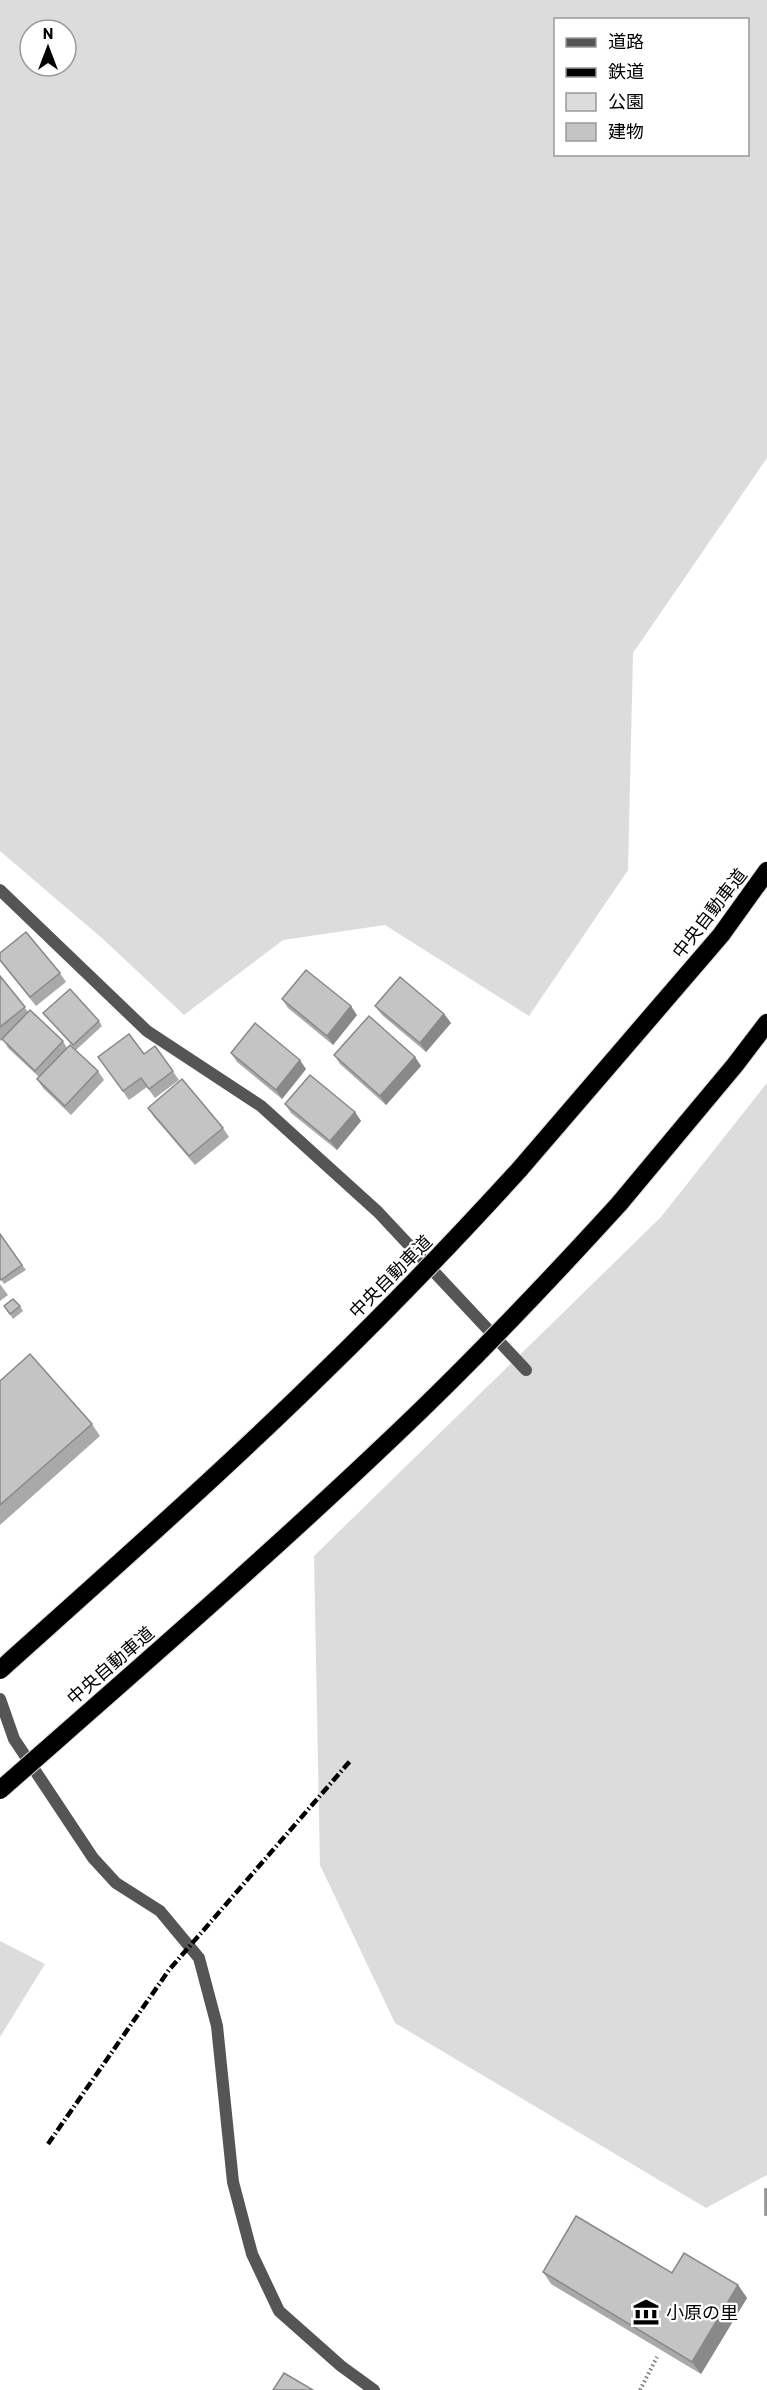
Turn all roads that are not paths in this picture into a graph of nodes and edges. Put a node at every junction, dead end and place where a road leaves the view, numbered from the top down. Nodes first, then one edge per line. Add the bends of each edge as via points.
1 (767, 871) edge
2 (0, 890) edge
3 (767, 1023) edge
4 (526, 1370) dead end
5 (0, 1670) edge
6 (0, 1699) edge
7 (0, 1790) edge
8 (374, 2390) edge

1 - 5 highway, 中央自動車道, bridge via 721,935 519,1170 444,1251 324,1373
2 - 4 street via 147,1031 261,1106 378,1212
3 - 7 highway, 中央自動車道, bridge via 619,1204 532,1298 395,1435
6 - 8 street via 14,1739 93,1858 116,1882 159,1911 199,1958 217,2026 233,2182 252,2254 279,2311

